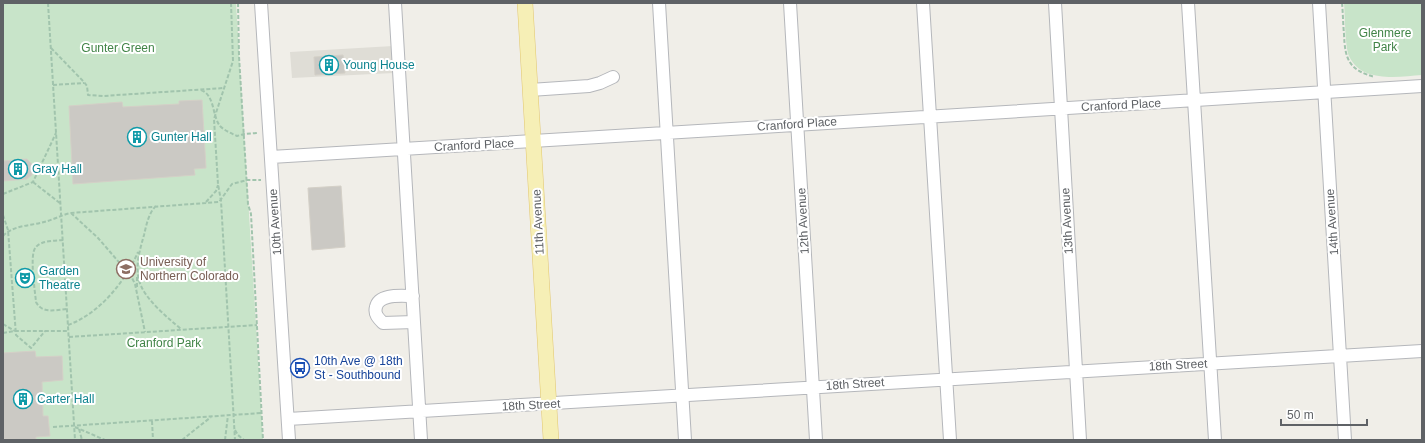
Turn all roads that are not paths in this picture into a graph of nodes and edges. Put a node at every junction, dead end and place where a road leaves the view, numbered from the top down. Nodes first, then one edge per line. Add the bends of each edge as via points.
1 (261, 3) edge
2 (395, 3) edge
3 (525, 3) edge
4 (659, 3) edge
5 (790, 3) edge
6 (923, 3) edge
7 (1054, 3) edge
8 (1188, 3) edge
9 (1319, 3) edge
10 (613, 77) dead end
11 (1422, 86) edge
12 (530, 90) junction
13 (1324, 93) junction
14 (1194, 101) junction
15 (1061, 108) junction
16 (930, 116) junction
17 (797, 124) junction
18 (667, 133) junction
19 (533, 141) junction
20 (404, 149) junction
21 (271, 157) junction
22 (413, 296) junction
23 (414, 322) junction
24 (1422, 350) edge
25 (1340, 356) junction
26 (1210, 363) junction
27 (1076, 371) junction
28 (946, 379) junction
29 (813, 387) junction
30 (682, 395) junction
31 (549, 404) junction
32 (420, 412) junction
33 (288, 419) junction
34 (289, 440) edge
35 (421, 440) edge
36 (551, 440) edge
37 (685, 440) edge
38 (816, 440) edge
39 (950, 440) edge
40 (1080, 440) edge
41 (1215, 440) edge
42 (1345, 440) edge

1 - 21 street, 10th Avenue
2 - 20 street
3 - 12 main road, 11th Avenue
4 - 18 street
5 - 17 street, 12th Avenue
6 - 16 street
7 - 15 street, 13th Avenue
8 - 14 street
9 - 13 street, 14th Avenue
10 - 12 street via 589,86
11 - 13 street, Cranford Place
12 - 19 main road, 11th Avenue
13 - 14 street, Cranford Place
13 - 25 street, 14th Avenue
14 - 15 street, Cranford Place
14 - 26 street
15 - 16 street, Cranford Place
15 - 27 street, 13th Avenue
16 - 17 street, Cranford Place
16 - 28 street
17 - 18 street, Cranford Place
17 - 29 street, 12th Avenue
18 - 19 street, Cranford Place
18 - 30 street
19 - 20 street, Cranford Place
19 - 31 main road, 11th Avenue
20 - 21 street, Cranford Place
20 - 22 street
21 - 33 street, 10th Avenue
22 - 23 street
22 - 23 street via 380,299 375,310 377,318 383,323
23 - 32 street
24 - 25 street, 18th Street
25 - 26 street, 18th Street
25 - 42 street, 14th Avenue
26 - 27 street, 18th Street
26 - 41 street
27 - 28 street, 18th Street
27 - 40 street, 13th Avenue
28 - 29 street, 18th Street
28 - 39 street
29 - 30 street, 18th Street
29 - 38 street, 12th Avenue
30 - 31 street, 18th Street
30 - 37 street
31 - 32 street, 18th Street
31 - 36 main road, 11th Avenue
32 - 33 street, 18th Street
32 - 35 street
33 - 34 street, 10th Avenue

